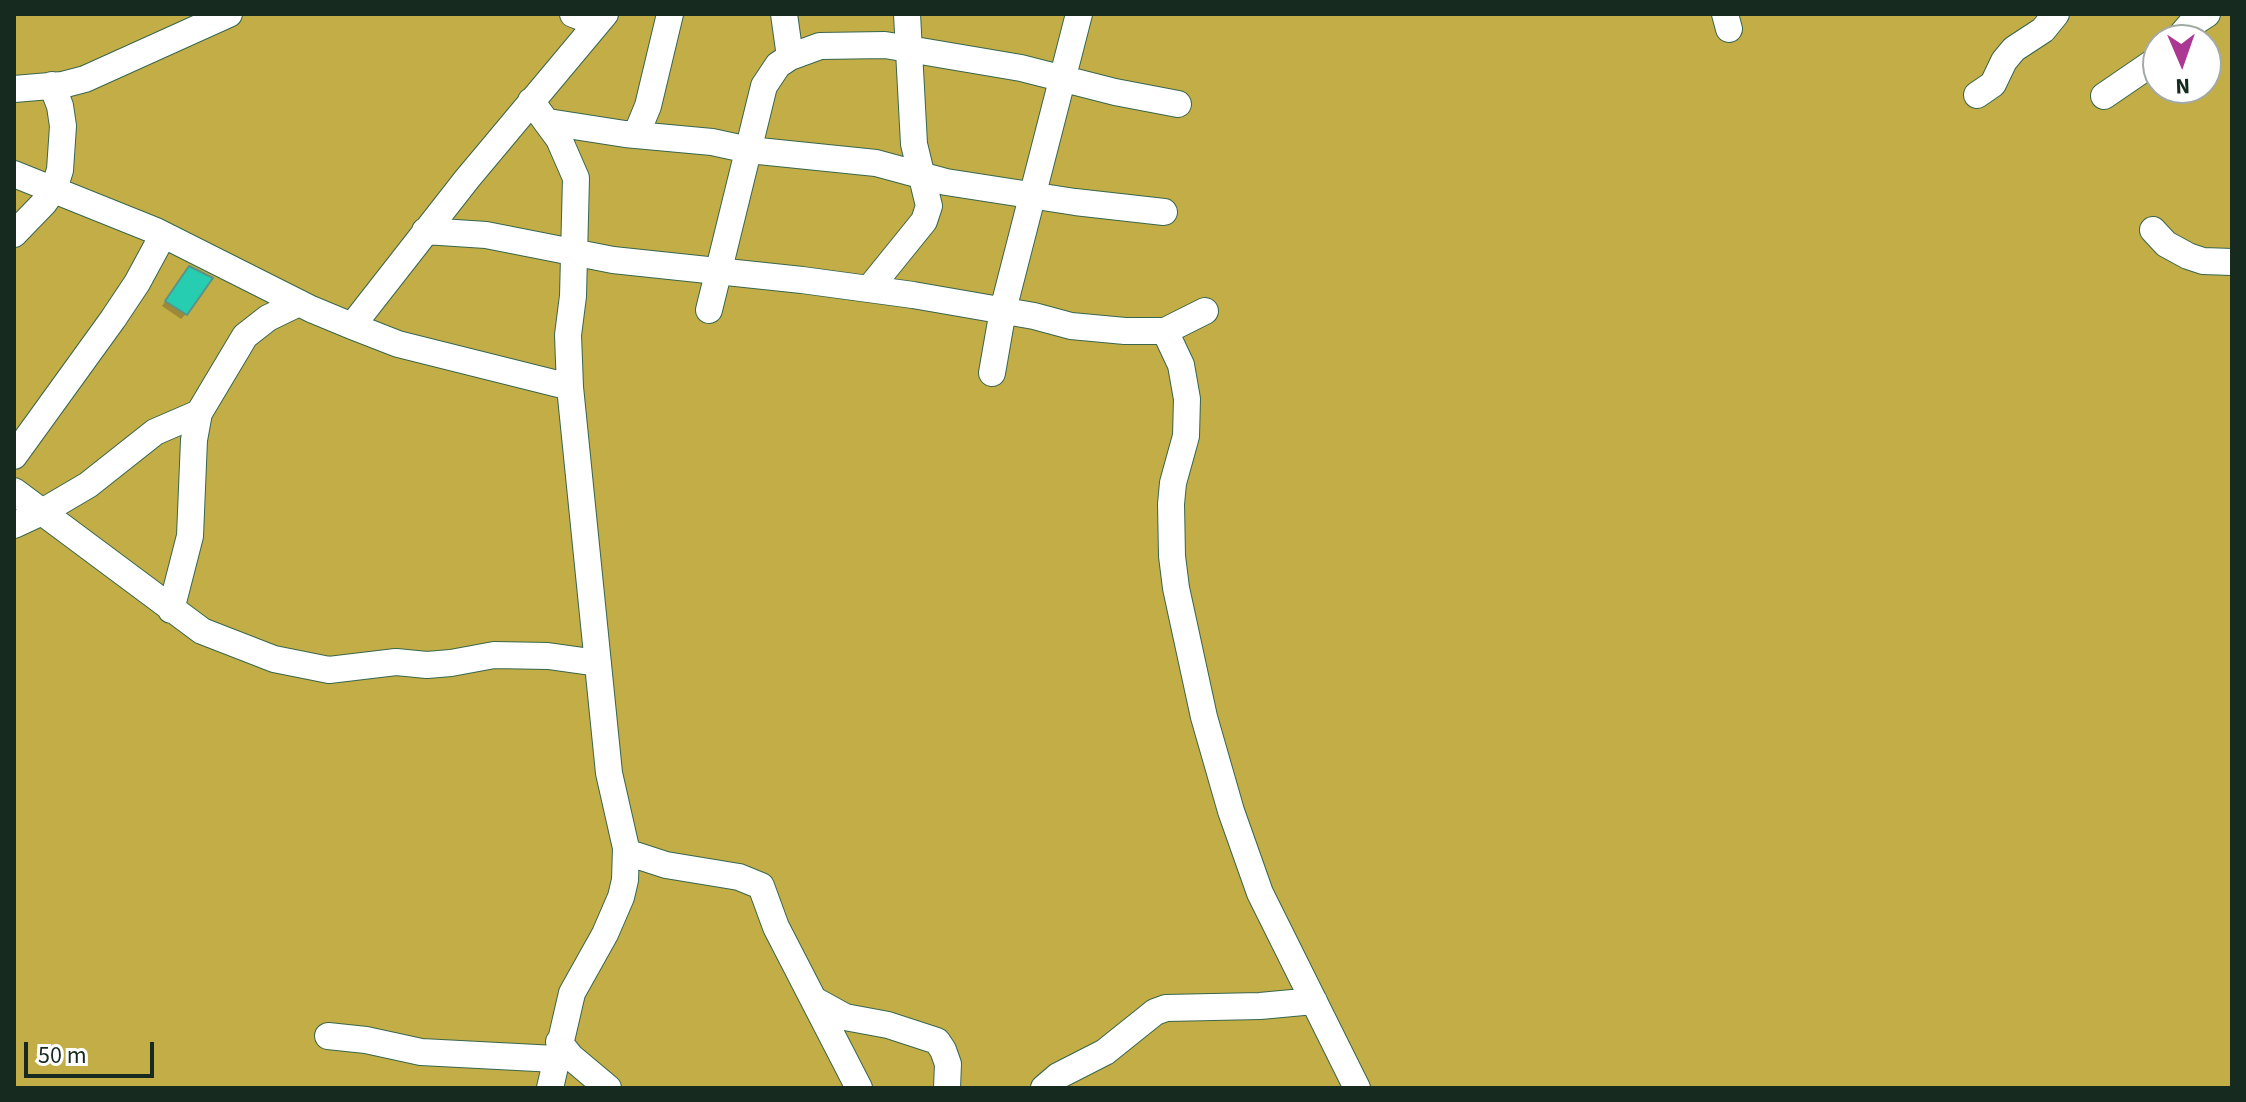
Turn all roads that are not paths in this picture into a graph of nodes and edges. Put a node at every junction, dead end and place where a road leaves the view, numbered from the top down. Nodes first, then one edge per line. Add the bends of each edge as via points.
1 (229, 14) edge
2 (670, 14) edge
3 (784, 14) edge
4 (907, 14) edge
5 (1079, 14) edge
6 (2056, 14) edge
7 (592, 17) edge
8 (908, 48) junction
9 (790, 57) junction
10 (2142, 70) edge
11 (1063, 79) junction
12 (52, 85) junction
13 (14, 89) edge
14 (1977, 95) dead end
15 (2104, 96) dead end
16 (1178, 104) dead end
17 (540, 112) junction
18 (636, 135) junction
19 (749, 150) junction
20 (14, 174) edge
21 (923, 176) junction
22 (54, 189) junction
23 (1034, 196) junction
24 (1164, 212) dead end
25 (2153, 230) dead end
26 (425, 231) junction
27 (14, 234) edge
28 (163, 235) junction
29 (575, 253) junction
30 (2232, 262) edge
31 (719, 272) junction
32 (869, 289) junction
33 (299, 303) junction
34 (709, 310) dead end
35 (1003, 310) junction
36 (1205, 311) dead end
37 (352, 326) junction
38 (1165, 331) junction
39 (992, 373) dead end
40 (570, 387) junction
41 (199, 413) junction
42 (14, 456) edge
43 (14, 491) edge
44 (42, 512) junction
45 (14, 525) edge
46 (171, 610) junction
47 (598, 663) junction
48 (626, 852) junction
49 (816, 1001) junction
50 (1314, 1001) junction
51 (328, 1036) dead end
52 (557, 1051) junction
53 (1075, 1077) edge
54 (550, 1088) edge
55 (608, 1088) edge
56 (859, 1088) edge
57 (947, 1088) edge
58 (1044, 1088) edge
59 (1357, 1088) edge

1 - 12 street via 85,79
2 - 18 street
3 - 9 street
4 - 8 street
5 - 11 street
6 - 14 street via 2014,49 1993,84
7 - 17 street
8 - 9 street via 836,44
8 - 11 street
8 - 21 street via 914,144
9 - 19 street via 764,86
10 - 15 street
11 - 16 street
11 - 23 street
12 - 13 street
12 - 22 street via 63,126
17 - 18 street
17 - 26 street
17 - 29 street via 575,173
18 - 19 street
19 - 21 street via 876,163
19 - 31 street
20 - 22 street
21 - 23 street
21 - 32 street via 929,206 924,221
22 - 27 street
22 - 28 street
23 - 24 street
23 - 35 street
25 - 30 street via 2188,256
26 - 29 street via 486,235
26 - 37 street
28 - 33 street
28 - 42 street via 113,319
29 - 31 street
29 - 40 street
31 - 32 street
31 - 34 street
32 - 35 street
33 - 37 street
33 - 41 street via 245,336
35 - 38 street via 1071,326
35 - 39 street
36 - 38 street
37 - 40 street via 398,344
38 - 50 street via 1181,365 1187,399 1170,527 1191,659 1246,858
40 - 47 street
41 - 44 street via 155,432 88,485
41 - 46 street via 190,536
43 - 44 street
44 - 45 street
44 - 46 street
46 - 47 street via 235,646 329,670 384,662 451,663 494,655
47 - 48 street via 610,781
48 - 49 street via 756,883
48 - 52 street via 621,897 572,993
49 - 56 street
49 - 57 street via 845,1017 937,1041 948,1064
50 - 53 street via 1166,1008
50 - 59 street
51 - 52 street via 421,1052
52 - 54 street
52 - 55 street
53 - 58 street via 1058,1076

